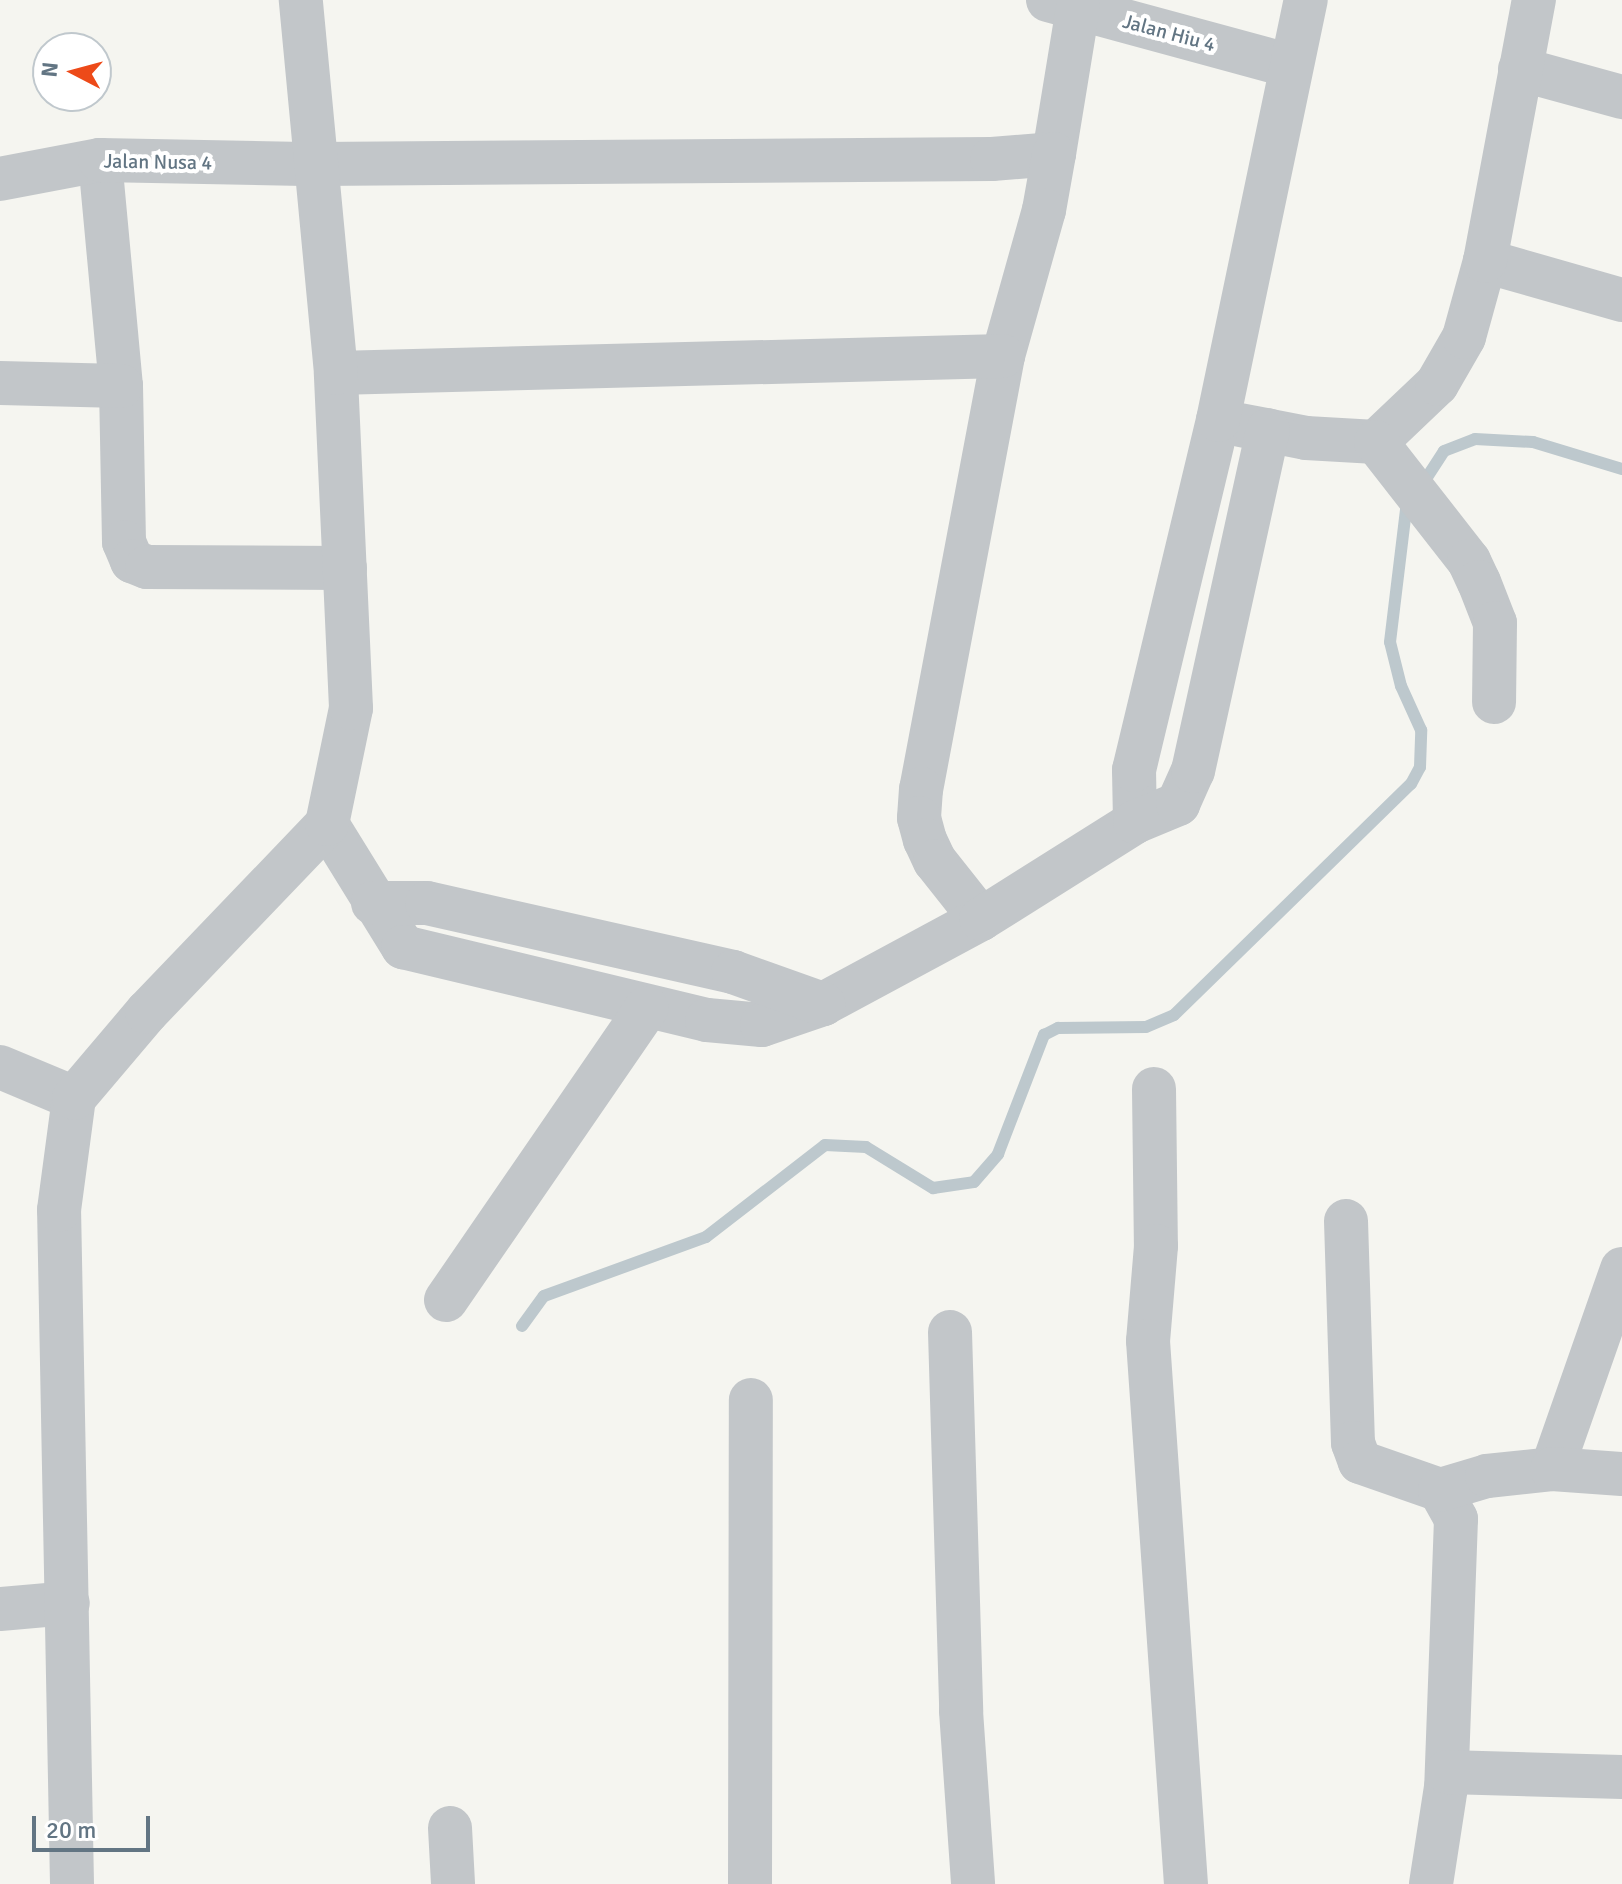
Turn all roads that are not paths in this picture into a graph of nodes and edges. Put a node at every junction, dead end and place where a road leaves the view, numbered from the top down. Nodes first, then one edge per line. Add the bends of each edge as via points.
1 (301, 0) edge
2 (1306, 0) edge
3 (1534, 0) edge
4 (1063, 4) edge
5 (1291, 66) junction
6 (1520, 69) junction
7 (1622, 97) edge
8 (1054, 154) junction
9 (100, 160) junction
10 (317, 164) junction
11 (0, 179) edge
12 (1485, 261) junction
13 (1622, 300) edge
14 (1003, 356) junction
15 (336, 373) junction
16 (0, 383) edge
17 (121, 386) junction
18 (1218, 420) junction
19 (1268, 430) junction
20 (1385, 453) junction
21 (345, 568) junction
22 (1494, 702) dead end
23 (1135, 822) junction
24 (327, 824) junction
25 (373, 903) junction
26 (981, 919) junction
27 (823, 1004) junction
28 (647, 1008) junction
29 (0, 1067) edge
30 (1154, 1089) dead end
31 (74, 1098) junction
32 (1346, 1221) dead end
33 (1622, 1269) edge
34 (446, 1300) dead end
35 (950, 1332) dead end
36 (751, 1400) dead end
37 (1552, 1469) junction
38 (1622, 1474) edge
39 (1440, 1490) junction
40 (68, 1603) junction
41 (0, 1609) edge
42 (1447, 1772) junction
43 (1622, 1777) edge
44 (450, 1828) dead end
45 (72, 1884) edge
46 (453, 1884) edge
47 (750, 1884) edge
48 (973, 1884) edge
49 (1186, 1884) edge
50 (1431, 1884) edge

1 - 10 street
2 - 5 street
3 - 6 street
4 - 5 street, Jalan Hiu 4
4 - 8 street
5 - 18 street
6 - 7 street
6 - 12 street
8 - 10 street, Jalan Nusa 4 via 992,159
8 - 14 street via 1044,210
9 - 10 street, Jalan Nusa 4
9 - 11 street, Jalan Nusa 4
9 - 17 street
10 - 15 street
12 - 13 street
12 - 20 street via 1464,337 1437,384
14 - 15 street
14 - 26 street via 919,818 935,861
15 - 21 street
16 - 17 street
17 - 21 street via 124,542 132,561 147,567
18 - 19 street
18 - 23 street via 1134,770
19 - 20 street
19 - 23 street via 1193,771 1178,804
20 - 22 street via 1469,561 1495,623
21 - 24 street via 351,708
23 - 26 street
24 - 25 street
24 - 31 street via 147,1012
25 - 27 street via 427,903 733,972
25 - 28 street via 403,947
26 - 27 street
27 - 28 street via 762,1025
28 - 34 street
29 - 31 street
30 - 49 street via 1156,1246 1148,1341
31 - 40 street via 59,1210
32 - 39 street via 1353,1443 1360,1462
33 - 37 street
35 - 48 street via 961,1711
36 - 47 street
37 - 38 street
37 - 39 street via 1487,1476
39 - 42 street via 1456,1519
40 - 41 street
40 - 45 street
42 - 43 street
42 - 50 street
44 - 46 street

